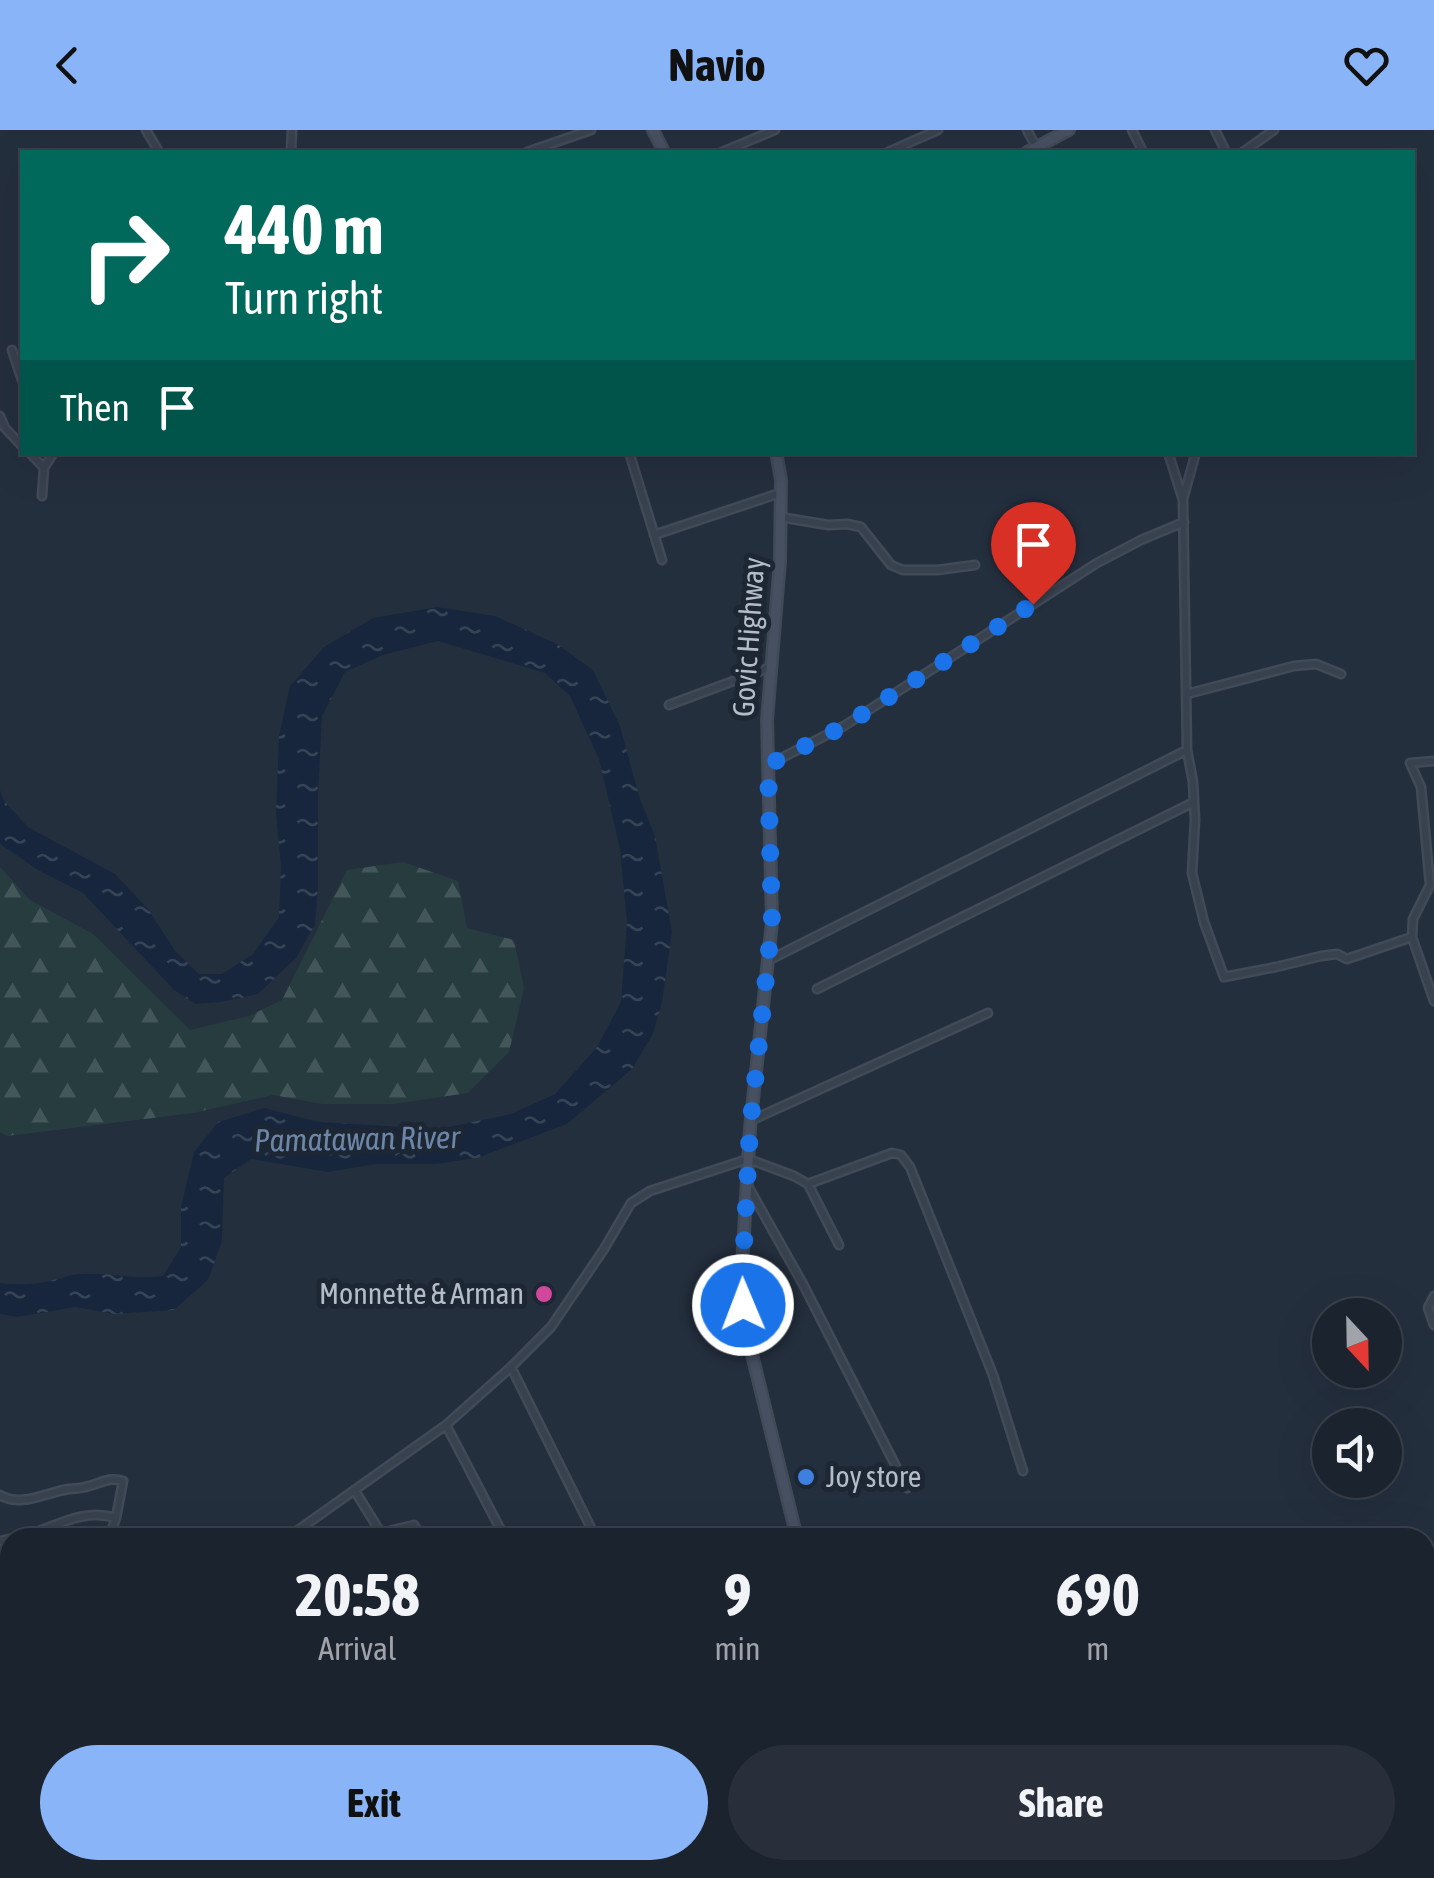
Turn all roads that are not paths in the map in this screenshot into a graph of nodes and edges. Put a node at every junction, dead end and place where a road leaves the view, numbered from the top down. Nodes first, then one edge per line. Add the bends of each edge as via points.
1 (591, 130) edge
2 (775, 130) edge
3 (938, 130) edge
4 (1069, 130) edge
5 (1274, 130) edge
6 (533, 150) edge
7 (727, 150) edge
8 (893, 150) edge
9 (1036, 150) edge
10 (1246, 150) edge
11 (12, 350) dead end
12 (20, 374) edge
13 (0, 416) edge
14 (20, 444) edge
15 (32, 455) edge
16 (52, 455) edge
17 (633, 455) edge
18 (777, 455) edge
19 (1169, 455) edge
20 (1195, 455) edge
21 (44, 468) junction
22 (780, 493) junction
23 (42, 496) dead end
24 (1183, 500) junction
25 (780, 517) junction
26 (1184, 522) junction
27 (654, 535) junction
28 (662, 560) dead end
29 (975, 565) dead end
30 (771, 667) junction
31 (1341, 674) dead end
32 (1186, 694) junction
33 (669, 705) dead end
34 (1187, 750) junction
35 (1434, 761) edge
36 (768, 765) junction
37 (1194, 802) junction
38 (1412, 936) junction
39 (768, 961) junction
40 (817, 989) dead end
41 (1434, 1001) edge
42 (988, 1014) dead end
43 (750, 1121) junction
44 (748, 1160) junction
45 (746, 1184) junction
46 (808, 1184) junction
47 (839, 1244) dead end
48 (1434, 1296) edge
49 (1434, 1325) edge
50 (511, 1368) junction
51 (446, 1425) junction
52 (1023, 1470) dead end
53 (907, 1488) dead end
54 (356, 1491) junction
55 (0, 1495) edge
56 (116, 1518) junction
57 (49, 1528) edge
58 (112, 1528) edge
59 (302, 1528) edge
60 (378, 1528) edge
61 (500, 1528) edge
62 (591, 1528) edge
63 (795, 1528) edge

1 - 6 street
2 - 7 street
3 - 8 street
4 - 9 main road
5 - 10 street
11 - 12 street
13 - 14 street
15 - 21 street
16 - 21 street
17 - 27 street
18 - 22 main road, Govic Highway
19 - 24 street
20 - 24 street
21 - 23 street
22 - 25 main road, Govic Highway
22 - 27 street
24 - 26 street
25 - 29 street via 861,527 903,570
25 - 30 main road, Govic Highway
26 - 32 street
26 - 36 street via 1098,563 844,726
27 - 28 street
30 - 33 street
30 - 36 main road, Govic Highway
31 - 32 street via 1316,664 1294,666
32 - 34 street
34 - 37 street
34 - 39 street
35 - 38 street via 1410,762 1422,797 1430,885
36 - 39 main road, Govic Highway
37 - 38 street via 1192,873 1224,977 1321,956 1346,960
37 - 40 street
38 - 41 street
39 - 43 main road, Govic Highway
42 - 43 street
43 - 44 main road, Govic Highway
44 - 45 main road, Govic Highway
44 - 46 street
44 - 50 street via 631,1203 551,1327
45 - 53 street
45 - 63 main road, Govic Highway via 745,1326
46 - 47 street
46 - 52 street via 892,1153 910,1167 994,1375
48 - 49 street via 1428,1308
50 - 51 street
50 - 62 street
51 - 54 street
51 - 61 street
54 - 59 street
54 - 60 street
55 - 56 street via 18,1501 115,1478 124,1481
56 - 57 street via 91,1513
56 - 58 street

